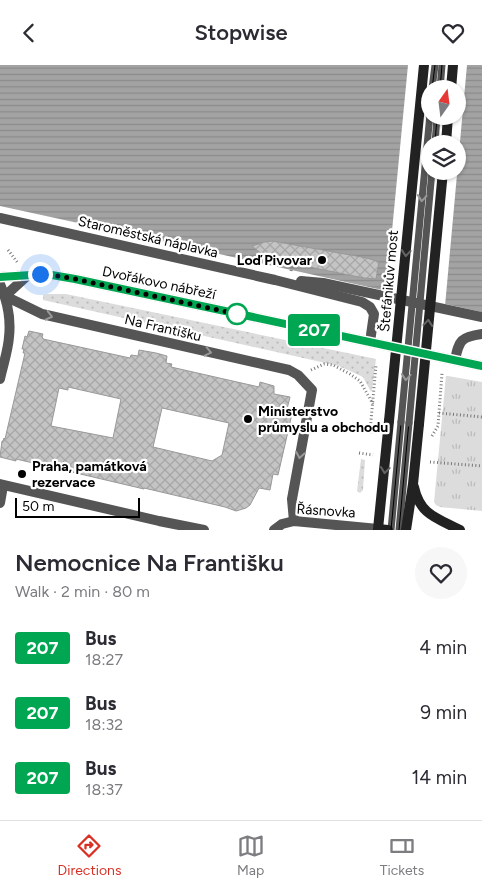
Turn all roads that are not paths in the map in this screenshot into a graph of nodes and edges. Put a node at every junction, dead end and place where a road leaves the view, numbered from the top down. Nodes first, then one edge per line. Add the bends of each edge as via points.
1 (424, 65) edge
2 (434, 65) edge
3 (442, 65) edge
4 (453, 65) edge
5 (433, 80) edge
6 (441, 80) edge
7 (452, 80) edge
8 (429, 125) edge
9 (431, 180) edge
10 (442, 180) edge
11 (0, 218) edge
12 (16, 221) junction
13 (0, 223) edge
14 (28, 275) junction
15 (0, 277) edge
16 (275, 280) junction
17 (0, 284) edge
18 (5, 296) junction
19 (4, 313) edge
20 (482, 317) edge
21 (482, 334) edge
22 (370, 342) junction
23 (455, 360) junction
24 (482, 366) edge
25 (0, 379) edge
26 (410, 423) junction
27 (406, 451) junction
28 (413, 484) junction
29 (2, 485) edge
30 (0, 503) edge
31 (294, 521) junction
32 (204, 530) edge
33 (274, 530) edge
34 (384, 530) edge
35 (399, 530) edge
36 (406, 530) edge
37 (460, 530) edge

1 -> 34 street, Štefánikův most, bridge via 389,421
2 - 5 lane
3 - 6 lane
4 - 7 street
8 -> 26 lane, bridge
9 - 26 lane, bridge
26 -> 10 street, bridge
11 - 12 street, Staroměstská náplavka
12 - 13 street, Staroměstská náplavka
12 - 16 street, Staroměstská náplavka
14 - 15 street, Dvořákovo nábřeží
14 - 18 street
14 - 22 street, Dvořákovo nábřeží via 46,274 75,279
16 - 20 street, Staroměstská náplavka via 323,283
16 - 22 street, Staroměstská náplavka via 362,302 370,307 374,314
17 - 18 street
18 - 19 street
18 -> 31 street, Na Františku via 42,315 288,370 298,375 312,390 292,499
19 - 25 street via 9,336
21 - 23 street via 460,342
22 - 23 street, Dvořákovo nábřeží
23 - 24 street, Dvořákovo nábřeží
26 - 27 lane
26 - 28 street
26 - 34 lane
27 - 28 lane
27 - 35 lane
28 - 36 street
28 - 37 street via 424,509
29 - 30 street
29 - 32 street
31 - 33 street, Řásnovka
31 - 34 street, Řásnovka

